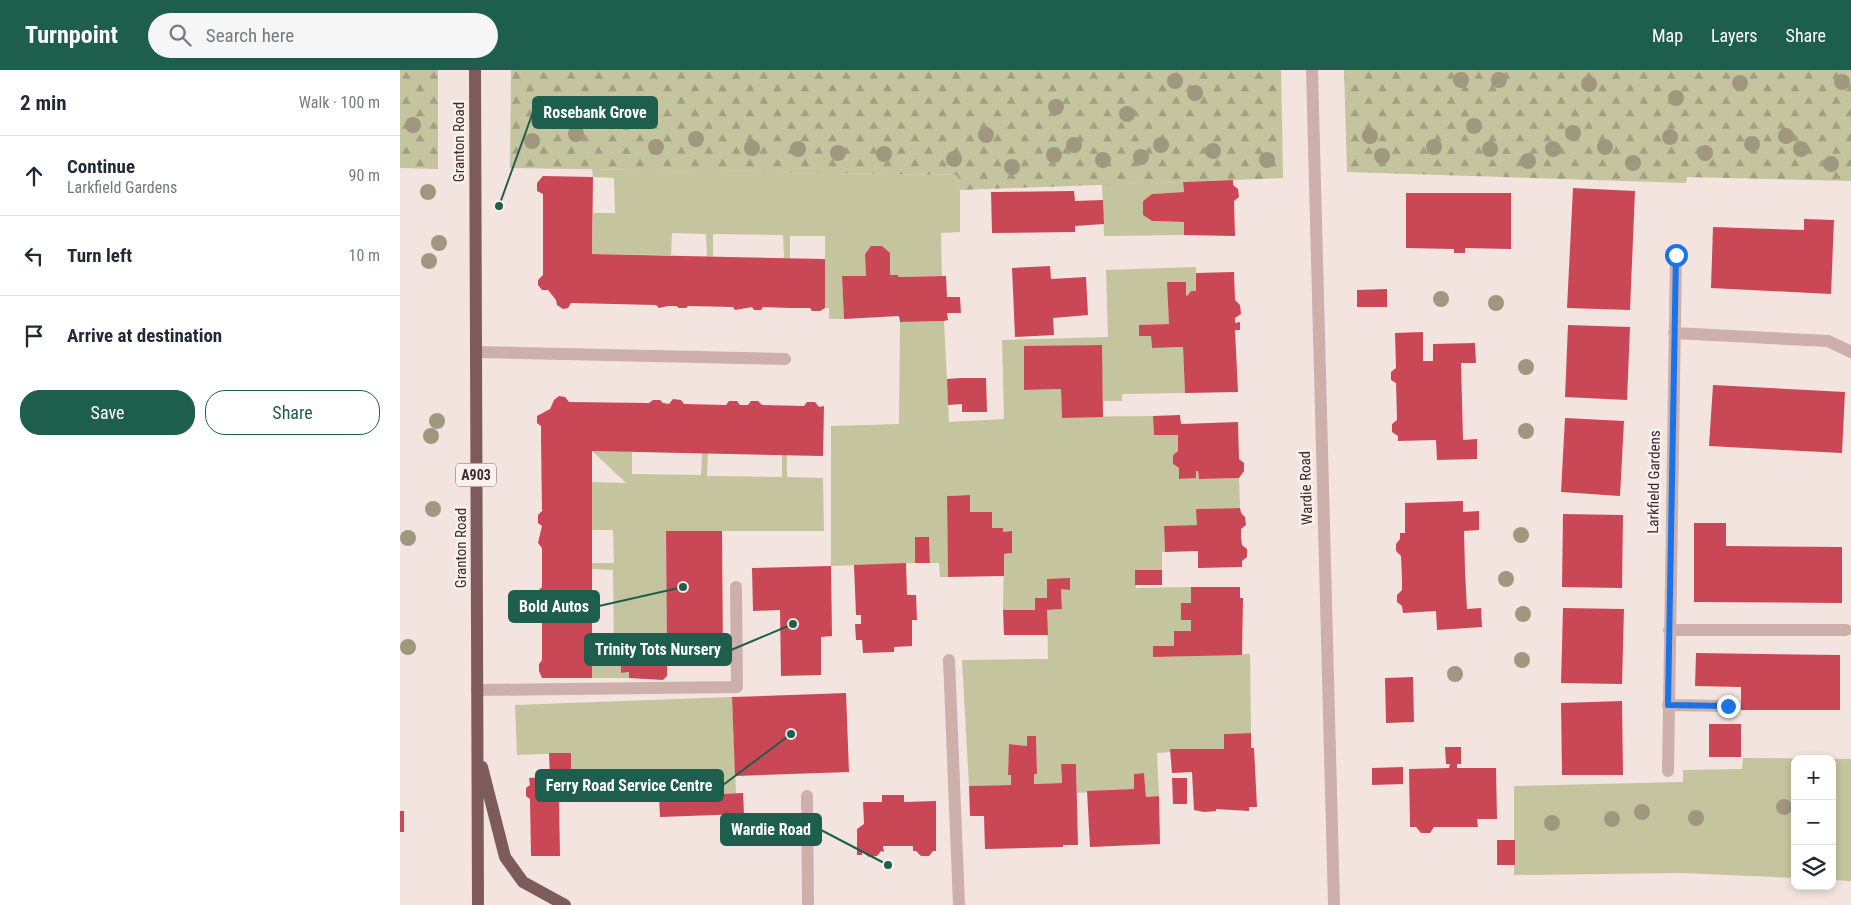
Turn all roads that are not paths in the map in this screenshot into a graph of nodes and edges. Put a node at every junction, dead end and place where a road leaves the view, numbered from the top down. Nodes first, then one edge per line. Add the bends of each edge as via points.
1 (475, 70) edge
2 (1312, 70) edge
3 (1676, 255) dead end
4 (1674, 333) junction
5 (476, 352) junction
6 (1851, 352) edge
7 (785, 359) dead end
8 (736, 587) dead end
9 (1669, 630) junction
10 (1846, 630) dead end
11 (949, 660) dead end
12 (477, 690) junction
13 (1668, 705) junction
14 (1728, 706) dead end
15 (478, 748) junction
16 (1668, 771) dead end
17 (807, 796) dead end
18 (478, 905) edge
19 (565, 905) edge
20 (808, 905) edge
21 (959, 905) edge
22 (1334, 905) edge

1 - 5 main road, Granton Road / A903
2 - 22 street, Wardie Road
3 - 4 street, Larkfield Gardens
4 - 6 street via 1828,340
4 - 9 street, Larkfield Gardens
5 - 7 street
5 - 12 main road, Granton Road / A903
8 - 12 street via 737,687
9 - 10 street
9 - 13 street, Larkfield Gardens
11 - 21 street
12 - 15 main road, Granton Road / A903
13 - 14 street
13 - 16 street, Larkfield Gardens
15 - 18 main road, Granton Road / A903
15 - 19 main road via 505,857 523,882
17 - 20 street

